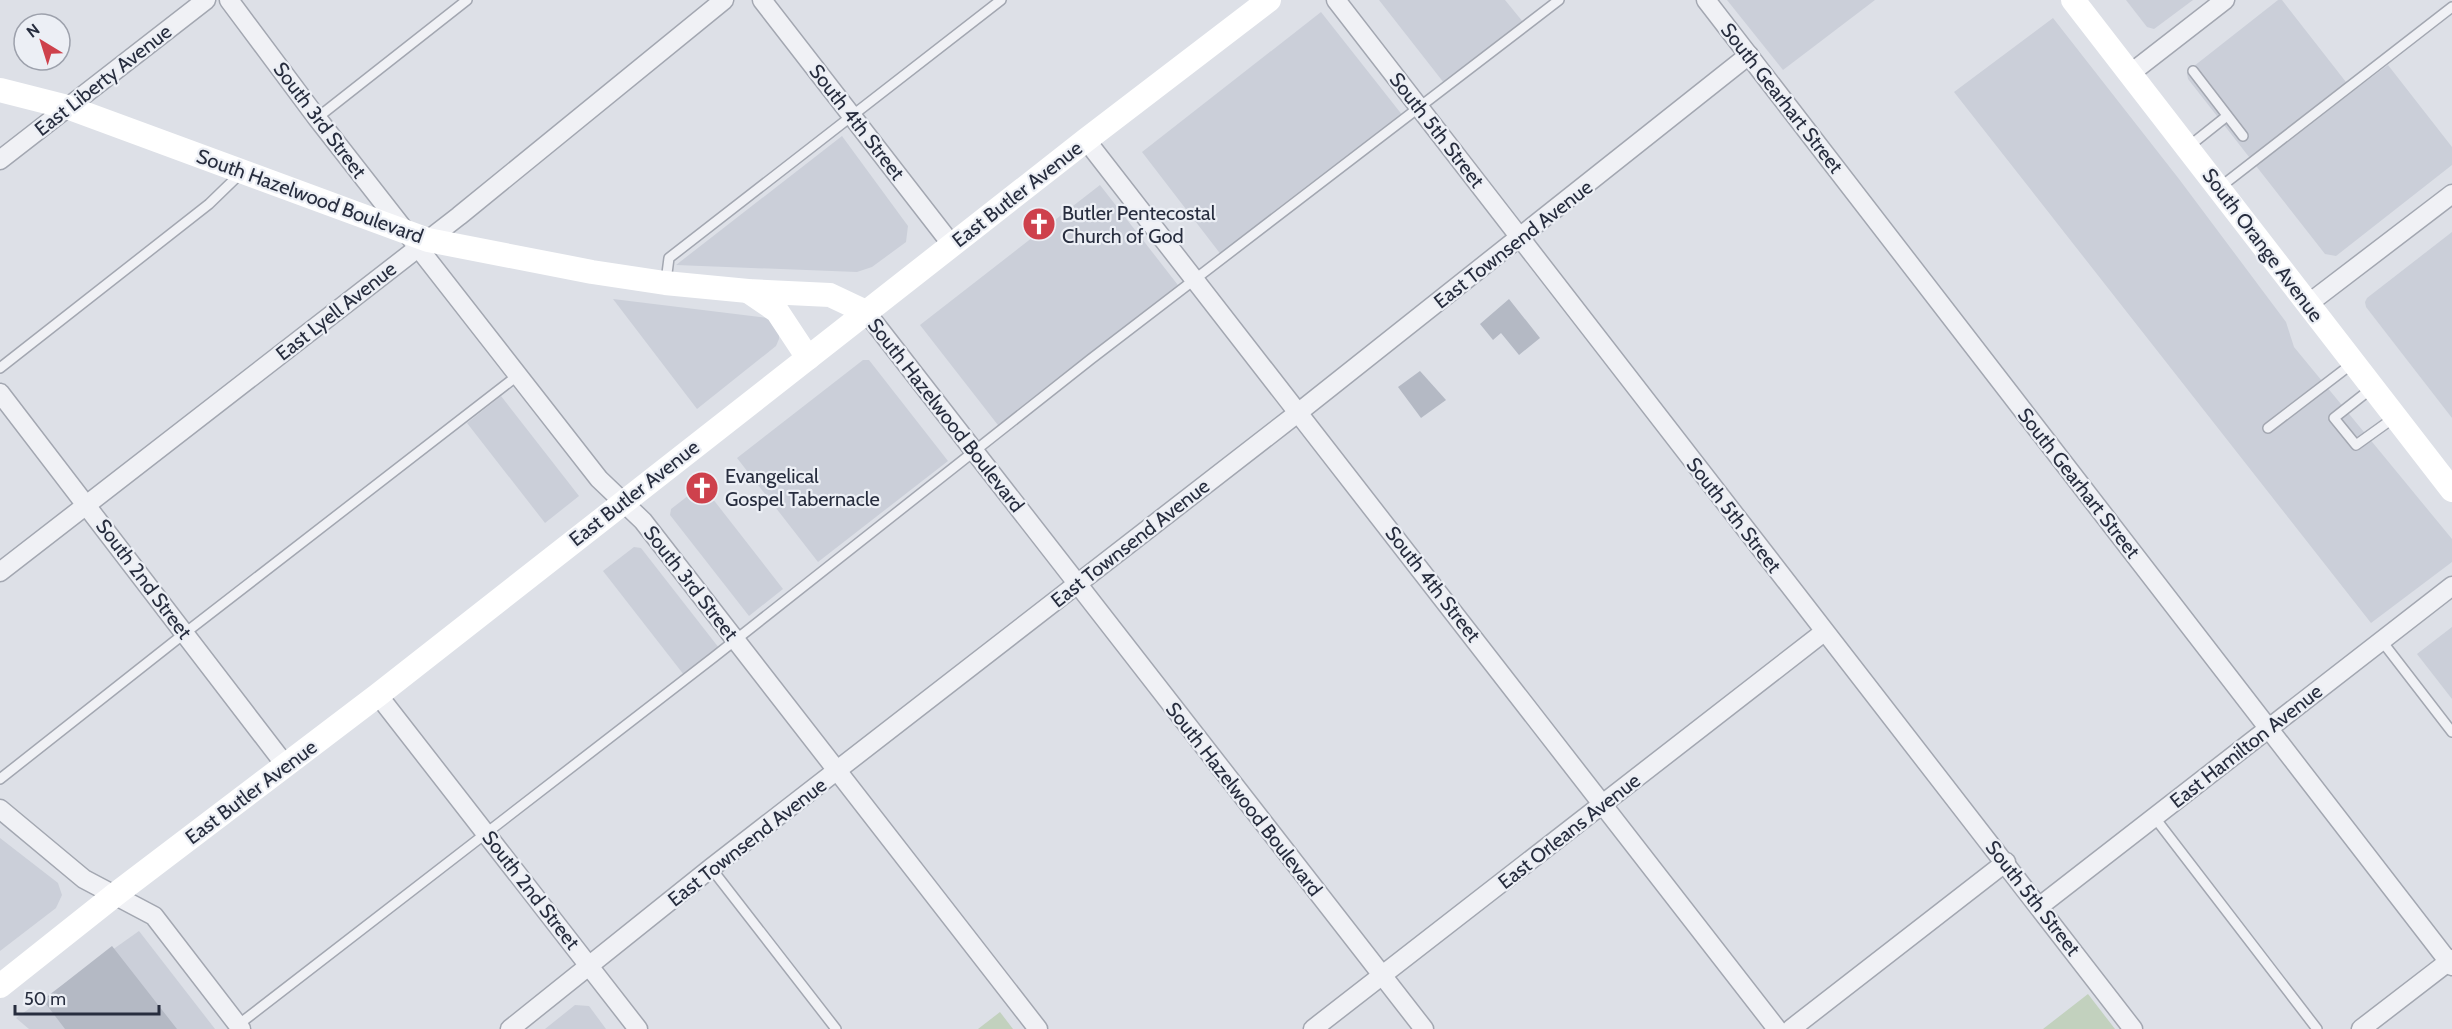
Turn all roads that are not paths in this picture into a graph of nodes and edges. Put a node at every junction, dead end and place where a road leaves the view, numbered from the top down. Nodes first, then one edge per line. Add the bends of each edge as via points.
1 (206, 0) edge
2 (229, 0) edge
3 (467, 0) edge
4 (724, 0) edge
5 (762, 0) edge
6 (1001, 0) edge
7 (1269, 0) edge
8 (1336, 0) edge
9 (1559, 0) edge
10 (1706, 0) edge
11 (2073, 0) edge
12 (2225, 0) edge
13 (2452, 7) edge
14 (1749, 55) junction
15 (2193, 70) dead end
16 (2131, 73) junction
17 (0, 90) edge
18 (67, 107) junction
19 (1419, 108) junction
20 (2227, 116) junction
21 (853, 117) junction
22 (317, 118) junction
23 (2243, 136) dead end
24 (1086, 140) junction
25 (2188, 147) junction
26 (0, 160) edge
27 (242, 172) junction
28 (2219, 188) junction
29 (2452, 194) edge
30 (1521, 238) junction
31 (418, 240) junction
32 (952, 244) junction
33 (1197, 280) junction
34 (665, 283) junction
35 (748, 291) junction
36 (2308, 304) junction
37 (867, 312) junction
38 (808, 358) junction
39 (2353, 363) junction
40 (0, 368) edge
41 (517, 376) junction
42 (2372, 388) junction
43 (0, 393) edge
44 (1299, 412) junction
45 (2396, 417) junction
46 (2268, 428) dead end
47 (975, 452) junction
48 (2452, 490) edge
49 (623, 502) junction
50 (87, 504) junction
51 (0, 572) edge
52 (1077, 585) junction
53 (2452, 586) edge
54 (1824, 632) junction
55 (185, 633) junction
56 (735, 639) junction
57 (2380, 640) junction
58 (378, 695) junction
59 (2268, 728) junction
60 (2452, 732) edge
61 (286, 766) junction
62 (837, 771) junction
63 (0, 779) edge
64 (1604, 804) junction
65 (0, 809) edge
66 (2155, 818) junction
67 (486, 833) junction
68 (2006, 862) junction
69 (711, 868) junction
70 (116, 894) junction
71 (2040, 906) junction
72 (2451, 962) edge
73 (589, 965) junction
74 (1382, 975) junction
75 (0, 986) edge
76 (240, 1027) edge
77 (510, 1029) edge
78 (638, 1029) edge
79 (836, 1029) edge
80 (1038, 1029) edge
81 (1313, 1029) edge
82 (1424, 1029) edge
83 (1777, 1029) edge
84 (1791, 1029) edge
85 (2133, 1029) edge
86 (2317, 1029) edge
87 (2361, 1029) edge

1 - 18 street, East Liberty Avenue
2 - 22 street, South 3rd Street
3 - 22 lane
4 - 31 street, East Lyell Avenue
5 - 21 street, South 4th Street
6 - 21 lane
7 - 24 street, East Butler Avenue
8 - 19 street, South 5th Street
9 - 19 lane
10 - 14 street, South Gearhart Street
11 - 16 street, South Orange Avenue
12 - 16 street
13 - 28 lane
14 - 30 street, East Townsend Avenue
14 - 59 street, South Gearhart Street
15 - 20 lane
16 - 25 street, South Orange Avenue
17 - 18 street, South Hazelwood Boulevard
18 - 26 street, East Liberty Avenue
18 - 27 street, South Hazelwood Boulevard
19 - 30 street, South 5th Street
19 - 33 lane
20 - 23 lane
20 - 25 lane
21 - 32 street, South 4th Street
21 - 34 lane via 669,258
22 - 31 street, South 3rd Street
24 - 32 street, East Butler Avenue
24 - 33 street, South 4th Street
25 - 28 street, South Orange Avenue
27 - 31 street, South Hazelwood Boulevard
27 - 40 lane via 209,204
28 - 36 street, South Orange Avenue
29 - 36 street
30 - 44 street, East Townsend Avenue
30 - 54 street, South 5th Street
31 - 34 street, South Hazelwood Boulevard
31 - 41 street, South 3rd Street
31 - 50 street, East Lyell Avenue
32 - 37 street, East Butler Avenue
33 - 44 street, South 4th Street
33 - 47 lane
34 - 35 street, South Hazelwood Boulevard
35 - 37 street, South Hazelwood Boulevard via 831,295
35 - 38 street via 777,310
36 - 39 street, South Orange Avenue
37 - 38 street, East Butler Avenue
37 - 47 street, South Hazelwood Boulevard
38 - 49 street, East Butler Avenue
39 - 42 street, South Orange Avenue
39 - 46 lane
41 - 49 street, South 3rd Street via 598,479
41 - 55 lane
42 - 45 street, South Orange Avenue
42 - 45 lane via 2334,418 2356,446
43 - 50 street, South 2nd Street
44 - 52 street, East Townsend Avenue
44 - 64 street, South 4th Street
45 - 48 street, South Orange Avenue
47 - 52 street, South Hazelwood Boulevard
47 - 56 lane
49 - 56 street, South 3rd Street via 643,521
49 - 58 street, East Butler Avenue
50 - 51 street, East Lyell Avenue
50 - 55 street, South 2nd Street
52 - 62 street, East Townsend Avenue
52 - 74 street, South Hazelwood Boulevard
53 - 57 street, East Hamilton Avenue
54 - 64 street, East Orleans Avenue
54 - 68 street, South 5th Street
55 - 61 street, South 2nd Street
55 - 63 lane
56 - 62 street, South 3rd Street
56 - 67 lane
57 - 59 street, East Hamilton Avenue
57 - 60 lane
58 - 61 street, East Butler Avenue
58 - 67 street, South 2nd Street
59 - 66 street, East Hamilton Avenue
59 - 72 street, South Gearhart Street
61 - 70 street, East Butler Avenue
62 - 69 street, East Townsend Avenue
62 - 80 street, South 3rd Street
64 - 74 street, East Orleans Avenue
64 - 83 street, South 4th Street
65 - 70 street via 84,879
66 - 71 street, East Hamilton Avenue
66 - 86 lane
67 - 73 street, South 2nd Street
67 - 76 lane
68 - 71 street, South 5th Street
68 - 84 street
69 - 73 street, East Townsend Avenue
69 - 79 lane
70 - 75 street, East Butler Avenue
70 - 76 street via 154,916
71 - 85 street, South 5th Street
72 - 87 street
73 - 77 street, East Townsend Avenue
73 - 78 street, South 2nd Street
74 - 81 street, East Orleans Avenue
74 - 82 street, South Hazelwood Boulevard

